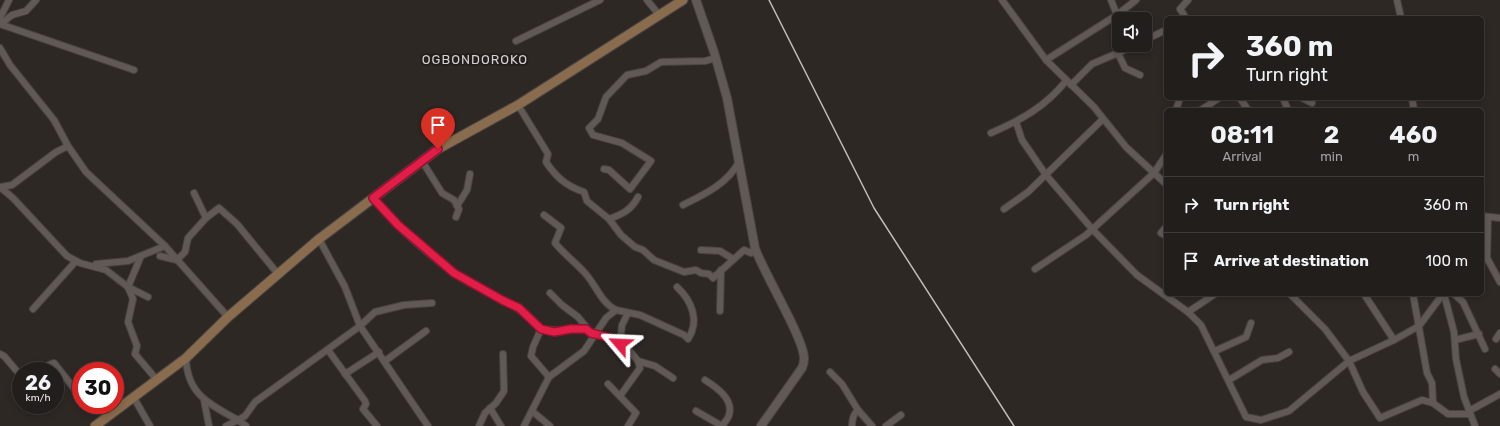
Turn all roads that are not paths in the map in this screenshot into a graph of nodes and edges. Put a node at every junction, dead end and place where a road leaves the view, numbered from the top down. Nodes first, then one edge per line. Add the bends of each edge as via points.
1 (9, 0) edge
2 (36, 0) edge
3 (600, 0) edge
4 (647, 0) edge
5 (683, 0) edge
6 (696, 0) edge
7 (1002, 0) edge
8 (1111, 0) edge
9 (1136, 0) edge
10 (1188, 0) edge
11 (1397, 0) edge
12 (1116, 12) edge
13 (1121, 12) edge
14 (660, 16) junction
15 (1184, 16) edge
16 (1401, 16) edge
17 (1112, 18) edge
18 (0, 22) edge
19 (1164, 31) edge
20 (1152, 37) edge
21 (516, 41) dead end
22 (0, 48) edge
23 (1118, 53) joint
24 (716, 58) junction
25 (1046, 60) junction
26 (134, 70) dead end
27 (1140, 75) dead end
28 (1068, 83) junction
29 (1216, 100) edge
30 (1307, 100) edge
31 (1312, 102) dead end
32 (518, 105) junction
33 (1204, 108) edge
34 (1103, 119) junction
35 (1016, 122) junction
36 (991, 133) dead end
37 (68, 146) junction
38 (1164, 158) edge
39 (422, 161) junction
40 (739, 162) junction
41 (604, 169) dead end
42 (1154, 173) junction
43 (470, 174) dead end
44 (1046, 175) junction
45 (1164, 182) edge
46 (0, 187) edge
47 (194, 193) dead end
48 (638, 197) dead end
49 (373, 198) junction
50 (683, 205) dead end
51 (457, 206) junction
52 (1004, 209) dead end
53 (544, 215) dead end
54 (1485, 216) edge
55 (456, 217) dead end
56 (206, 218) junction
57 (1500, 218) edge
58 (609, 219) junction
59 (1093, 229) junction
60 (319, 240) junction
61 (165, 246) junction
62 (754, 248) junction
63 (701, 250) dead end
64 (141, 256) junction
65 (160, 256) dead end
66 (733, 258) junction
67 (177, 260) junction
68 (76, 261) junction
69 (88, 264) junction
70 (1035, 269) dead end
71 (721, 270) junction
72 (278, 274) junction
73 (1500, 282) edge
74 (128, 287) junction
75 (678, 287) dead end
76 (550, 293) dead end
77 (1164, 295) edge
78 (1166, 296) edge
79 (1212, 296) edge
80 (1292, 296) edge
81 (1365, 296) edge
82 (1412, 296) edge
83 (1442, 296) edge
84 (1444, 296) edge
85 (1456, 296) edge
86 (148, 297) dead end
87 (432, 303) dead end
88 (33, 309) dead end
89 (616, 310) junction
90 (720, 310) dead end
91 (1188, 312) junction
92 (628, 313) junction
93 (228, 316) junction
94 (1251, 323) dead end
95 (360, 326) junction
96 (1418, 326) junction
97 (541, 329) junction
98 (586, 329) junction
99 (426, 331) dead end
100 (1500, 333) edge
101 (597, 334) junction
102 (1479, 334) junction
103 (1496, 339) dead end
104 (1394, 340) junction
105 (1454, 340) junction
106 (620, 344) junction
107 (1485, 349) dead end
108 (328, 350) junction
109 (379, 352) junction
110 (1215, 352) junction
111 (1289, 352) dead end
112 (0, 354) edge
113 (503, 354) dead end
114 (186, 358) junction
115 (385, 361) junction
116 (638, 361) junction
117 (1349, 361) junction
118 (12, 365) edge
119 (830, 372) dead end
120 (345, 374) junction
121 (64, 376) edge
122 (549, 378) junction
123 (673, 378) dead end
124 (157, 380) junction
125 (705, 380) dead end
126 (1228, 380) junction
127 (608, 384) dead end
128 (72, 386) edge
129 (1500, 394) edge
130 (620, 396) junction
131 (134, 398) junction
132 (204, 400) junction
133 (1433, 403) junction
134 (490, 408) junction
135 (858, 410) junction
136 (532, 411) junction
137 (696, 411) dead end
138 (1469, 413) junction
139 (111, 415) joint
140 (901, 415) dead end
141 (238, 420) junction
142 (95, 426) edge
143 (150, 426) edge
144 (209, 426) edge
145 (226, 426) edge
146 (246, 426) edge
147 (377, 426) edge
148 (428, 426) edge
149 (479, 426) edge
150 (501, 426) edge
151 (524, 426) edge
152 (550, 426) edge
153 (628, 426) edge
154 (722, 426) edge
155 (761, 426) edge
156 (852, 426) edge
157 (872, 426) edge
158 (886, 426) edge
159 (1475, 426) edge

1 - 18 street
2 - 18 street via 26,11
3 - 21 street
4 - 14 street
5 - 14 main road
6 - 24 street
7 - 25 street
8 - 12 street
9 - 13 street
10 - 15 street via 1180,9
11 - 16 street
14 - 32 main road
17 - 25 street
18 - 26 street
19 - 20 street
22 - 37 street via 10,65 54,120
23 - 27 street via 1125,68
23 - 28 street via 1092,64
24 - 40 street via 727,98
24 - 41 street via 705,61 661,62 646,71 626,75 606,97 598,119 589,128 593,135 622,143 651,161 630,189 609,170
25 - 28 street
28 - 34 street
28 - 35 street
29 - 33 street
30 - 31 street
32 - 39 main road via 438,149
32 - 58 street via 548,154 546,162 552,171 566,184 584,192 587,202
34 - 42 street via 1126,147
34 - 44 street
35 - 36 street
35 - 44 street via 1022,140
37 - 46 street via 12,185
37 - 61 street via 86,172
38 - 42 street
39 - 49 main road
39 - 51 street via 442,193 454,200
40 - 50 street via 727,179
40 - 62 street
42 - 45 street
42 - 59 street
43 - 51 street via 467,190
44 - 52 street
44 - 59 street
46 - 68 street via 64,254
47 - 56 street
48 - 58 street via 633,207 622,215
49 - 60 main road
49 - 97 street via 398,225 454,273 519,308
51 - 55 street
53 - 89 street via 560,228 555,243 584,272 609,307
54 - 57 street
54 - 73 street via 1487,258
56 - 67 street via 188,238 185,252
56 - 72 street via 219,208 237,224
58 - 71 street via 621,235 654,260 684,272 696,270 710,274 713,278
59 - 70 street
59 - 77 street via 1137,275
60 - 72 main road
60 - 95 street via 345,287
61 - 64 street
61 - 67 street
62 - 66 street via 751,253 744,250
62 - 155 street via 795,332 804,359 802,368
63 - 66 street via 720,251
64 - 69 street via 128,261
64 - 74 street
65 - 67 street
66 - 71 street
67 - 93 street
68 - 69 street
68 - 88 street
69 - 74 street via 106,270
71 - 90 street
72 - 93 main road
74 - 86 street
74 - 124 street via 132,299 128,322 137,346 135,354
75 - 92 street via 687,296 692,308 694,330 688,339 640,315
76 - 98 street via 578,317
78 - 91 street
79 - 91 street
80 - 117 street via 1325,329
81 - 104 street
82 - 96 street
83 - 96 street
84 - 105 street
85 - 102 street via 1463,302
87 - 95 street via 404,305 375,312
89 - 92 street
89 - 101 street via 606,318
91 - 110 street via 1201,325
92 - 106 street via 622,326
93 - 114 main road
94 - 110 street via 1246,337
95 - 108 street
95 - 109 street
96 - 104 street
96 - 133 street via 1427,373 1432,383
97 - 98 street via 554,332
97 - 122 street via 531,356
98 - 101 street
99 - 115 street
100 - 103 street
101 - 106 street
101 - 122 street via 584,351
102 - 105 street
102 - 107 street
104 - 117 street
105 - 138 street
106 - 116 street
108 - 120 street
108 - 141 street via 255,402 245,416
109 - 115 street
109 - 120 street
110 - 126 street
111 - 126 street via 1278,358 1262,360
112 - 118 street
113 - 134 street via 504,392
114 - 124 main road
114 - 132 street via 190,381
115 - 148 street
116 - 123 street via 654,366
116 - 130 street via 640,368
117 - 126 street via 1289,411 1261,420 1246,417
117 - 133 street via 1363,392 1380,418 1422,400
119 - 135 street via 842,384
120 - 147 street via 365,401 363,409
121 - 128 street
122 - 136 street
124 - 131 main road
125 - 154 street via 720,390 728,402 730,414
127 - 130 street
129 - 138 street
130 - 153 street via 636,413
131 - 139 main road
131 - 143 street
132 - 141 street
132 - 144 street
133 - 138 street via 1448,414
134 - 149 street
134 - 150 street
135 - 156 street via 852,420
135 - 157 street
136 - 151 street
136 - 152 street
137 - 154 street
138 - 159 street
139 - 142 main road
140 - 158 street
141 - 145 street
141 - 146 street

